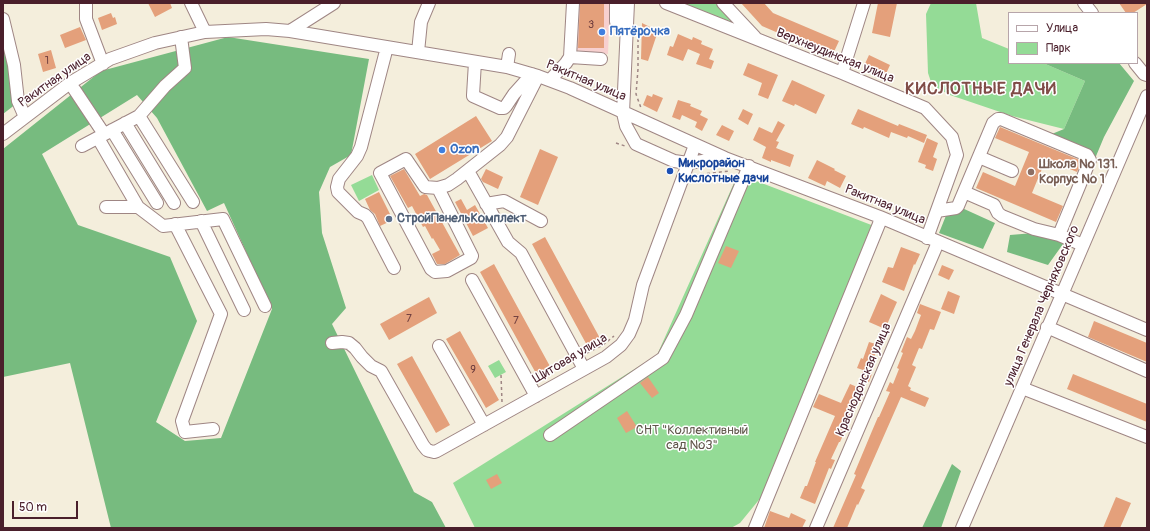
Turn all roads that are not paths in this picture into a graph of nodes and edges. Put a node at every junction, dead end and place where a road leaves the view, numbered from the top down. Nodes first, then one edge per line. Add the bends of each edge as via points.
1 (86, 3) edge
2 (191, 3) edge
3 (334, 3) edge
4 (429, 3) edge
5 (573, 3) edge
6 (616, 3) edge
7 (628, 3) edge
8 (667, 3) edge
9 (723, 3) edge
10 (864, 3) edge
11 (1084, 3) edge
12 (1091, 12) edge
13 (3, 19) edge
14 (633, 25) junction
15 (290, 31) junction
16 (206, 32) junction
17 (181, 37) junction
18 (759, 40) junction
19 (387, 47) junction
20 (418, 52) junction
21 (509, 54) dead end
22 (570, 57) junction
23 (601, 59) dead end
24 (475, 62) junction
25 (104, 64) junction
26 (1136, 64) edge
27 (507, 67) junction
28 (842, 73) junction
29 (535, 75) junction
30 (1147, 75) edge
31 (550, 80) junction
32 (70, 83) junction
33 (1147, 96) edge
34 (623, 113) junction
35 (139, 116) junction
36 (25, 117) junction
37 (125, 123) junction
38 (3, 134) edge
39 (105, 134) junction
40 (695, 144) junction
41 (82, 146) dead end
42 (979, 157) junction
43 (725, 158) junction
44 (688, 163) junction
45 (748, 170) junction
46 (468, 171) junction
47 (1012, 171) dead end
48 (438, 188) junction
49 (964, 192) junction
50 (193, 202) dead end
51 (157, 203) dead end
52 (174, 203) dead end
53 (486, 204) junction
54 (106, 207) dead end
55 (138, 207) junction
56 (937, 211) junction
57 (880, 218) junction
58 (201, 221) junction
59 (541, 221) dead end
60 (175, 224) junction
61 (1059, 235) junction
62 (932, 240) junction
63 (1083, 245) junction
64 (394, 268) dead end
65 (472, 280) dead end
66 (1062, 294) junction
67 (265, 306) dead end
68 (244, 310) dead end
69 (1047, 327) junction
70 (1147, 330) edge
71 (332, 343) dead end
72 (439, 346) dead end
73 (584, 369) junction
74 (1147, 371) edge
75 (1022, 388) junction
76 (536, 396) junction
77 (484, 425) junction
78 (213, 429) dead end
79 (550, 435) dead end
80 (1147, 437) edge
81 (755, 528) edge
82 (816, 528) edge
83 (962, 528) edge

1 - 25 street via 86,19
2 - 16 street
3 - 15 street
4 - 20 street via 421,22
5 - 22 street
6 - 14 street via 616,22
7 - 14 street
8 - 18 street, Верхнеудинская улица
9 - 18 street
10 - 28 street
11 - 12 street
13 - 36 street via 14,65 18,101
14 - 34 street
15 - 16 street, Ракитная улица via 266,29
15 - 19 street, Ракитная улица
16 - 17 street, Ракитная улица
17 - 25 street, Ракитная улица via 155,43
17 - 35 street via 185,68
18 - 28 street, Верхнеудинская улица
19 - 20 street, Ракитная улица
19 - 64 street via 361,147 339,179 337,187 338,192 358,212 368,218
20 - 24 street, Ракитная улица
21 - 27 street
22 - 23 street
22 - 31 street
24 - 27 street, Ракитная улица
24 - 29 street via 473,96 500,108 504,108 514,94
25 - 32 street, Ракитная улица
26 - 30 street
27 - 29 street, Ракитная улица
28 - 56 street, Верхнеудинская улица via 924,108 952,137 957,155
29 - 31 street, Ракитная улица
29 - 46 street via 507,137
31 - 34 street, Ракитная улица
32 - 36 street, Ракитная улица
32 - 39 street
33 - 63 street, улица Генерала Черняховского
34 - 40 street, Ракитная улица
34 - 44 street via 626,126 636,144 674,161
35 - 37 street
35 - 50 street
36 - 38 street, Ракитная улица
37 - 39 street
37 - 52 street
39 - 41 street
39 - 51 street
39 - 55 street
40 - 43 street, Ракитная улица
40 - 44 street, Щитовая улица
42 - 47 street
42 - 49 street
42 - 61 street via 993,123 998,119 1087,155 1090,163
43 - 44 street
43 - 45 street, Ракитная улица
44 - 73 street, Щитовая улица via 643,285 629,334 621,345 606,357
45 - 57 street, Ракитная улица
45 - 79 street via 686,315 662,358
46 - 48 street via 448,185
46 - 53 street
48 - 48 street via 472,256 447,271 434,272 430,269 380,173 406,159 425,187
49 - 56 street via 956,208
49 - 61 street via 994,205 1002,216 1034,229
53 - 59 street via 504,201
53 - 73 street via 508,242 521,253
54 - 55 street
55 - 60 street via 163,226
56 - 62 street, Верхнеудинская улица
57 - 62 street, Ракитная улица
57 - 81 street
58 - 60 street
58 - 67 street via 223,219
58 - 68 street
60 - 78 street via 221,314 182,421 185,432
61 - 63 street
62 - 66 street, Ракитная улица
62 - 82 street, Краснодонская улица via 936,247
63 - 66 street, улица Генерала Черняховского
65 - 76 street
66 - 69 street, улица Генерала Черняховского
66 - 70 street, Ракитная улица
69 - 74 street
69 - 75 street, улица Генерала Черняховского
71 - 77 street, Щитовая улица via 349,344 371,366 381,371 423,445 430,452 437,451
72 - 77 street
73 - 76 street, Щитовая улица
75 - 80 street
75 - 83 street, улица Генерала Черняховского
76 - 77 street, Щитовая улица

